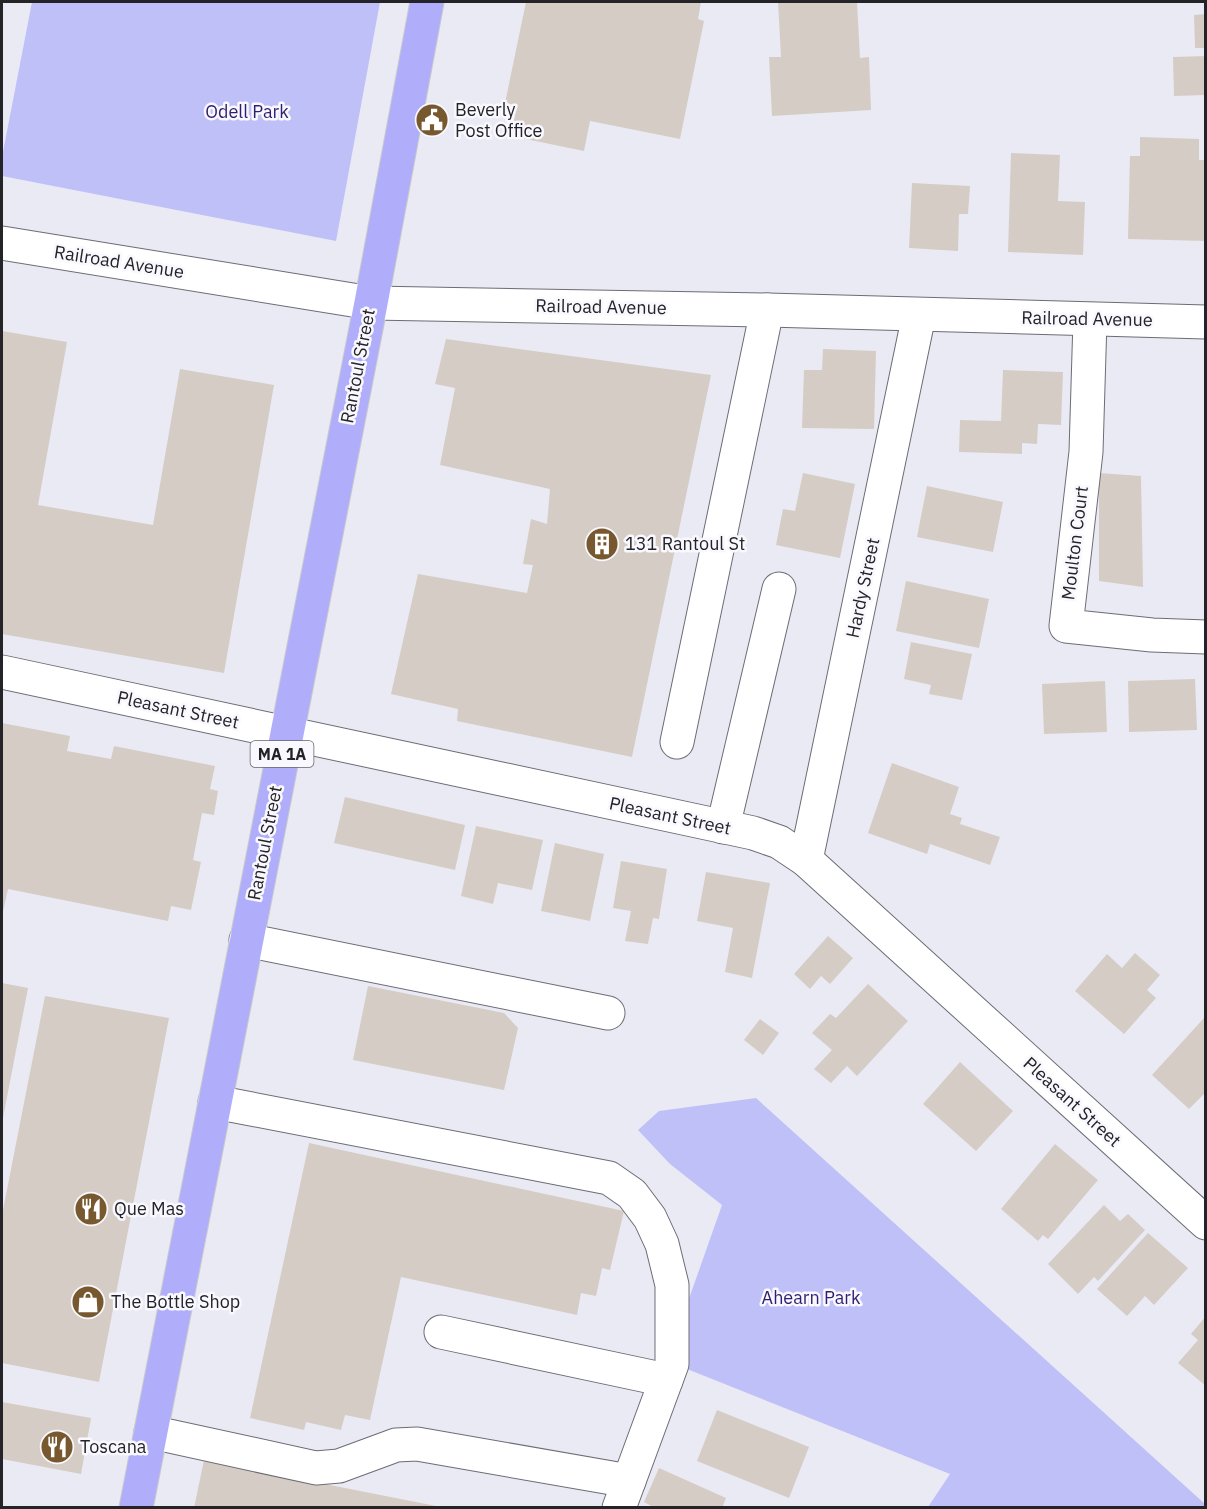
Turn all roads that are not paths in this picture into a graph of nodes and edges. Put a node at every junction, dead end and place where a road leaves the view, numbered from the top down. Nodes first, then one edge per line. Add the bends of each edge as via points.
1 (428, 2) edge
2 (2, 243) edge
3 (371, 303) junction
4 (767, 310) junction
5 (919, 315) junction
6 (1090, 320) junction
7 (1206, 322) edge
8 (779, 589) dead end
9 (1206, 637) edge
10 (2, 672) edge
11 (286, 734) junction
12 (677, 742) dead end
13 (723, 827) junction
14 (806, 860) junction
15 (246, 940) junction
16 (609, 1013) dead end
17 (214, 1102) junction
18 (1206, 1223) edge
19 (441, 1332) dead end
20 (669, 1372) junction
21 (151, 1432) junction
22 (624, 1494) edge
23 (136, 1508) edge

1 - 3 highway, Rantoul Street / MA 1A
2 - 3 street, Railroad Avenue
3 - 4 street, Railroad Avenue
3 - 11 highway, Rantoul Street / MA 1A
4 - 5 street, Railroad Avenue
4 - 12 street
5 - 6 street, Railroad Avenue
5 - 14 street, Hardy Street
6 - 7 street, Railroad Avenue
6 - 9 street, Moulton Court via 1086,452 1066,626
8 - 13 street
10 - 11 street, Pleasant Street
11 - 13 street, Pleasant Street
11 - 15 highway, Rantoul Street / MA 1A
13 - 14 street, Pleasant Street via 779,842
14 - 18 street, Pleasant Street
15 - 16 street
15 - 17 highway, Rantoul Street / MA 1A
17 - 20 street via 609,1178 632,1194 650,1218 662,1244 672,1285
17 - 21 highway, Rantoul Street / MA 1A
19 - 20 street
20 - 22 street
21 - 22 street via 316,1468 339,1466 396,1445 417,1444
21 - 23 highway, Rantoul Street / MA 1A

